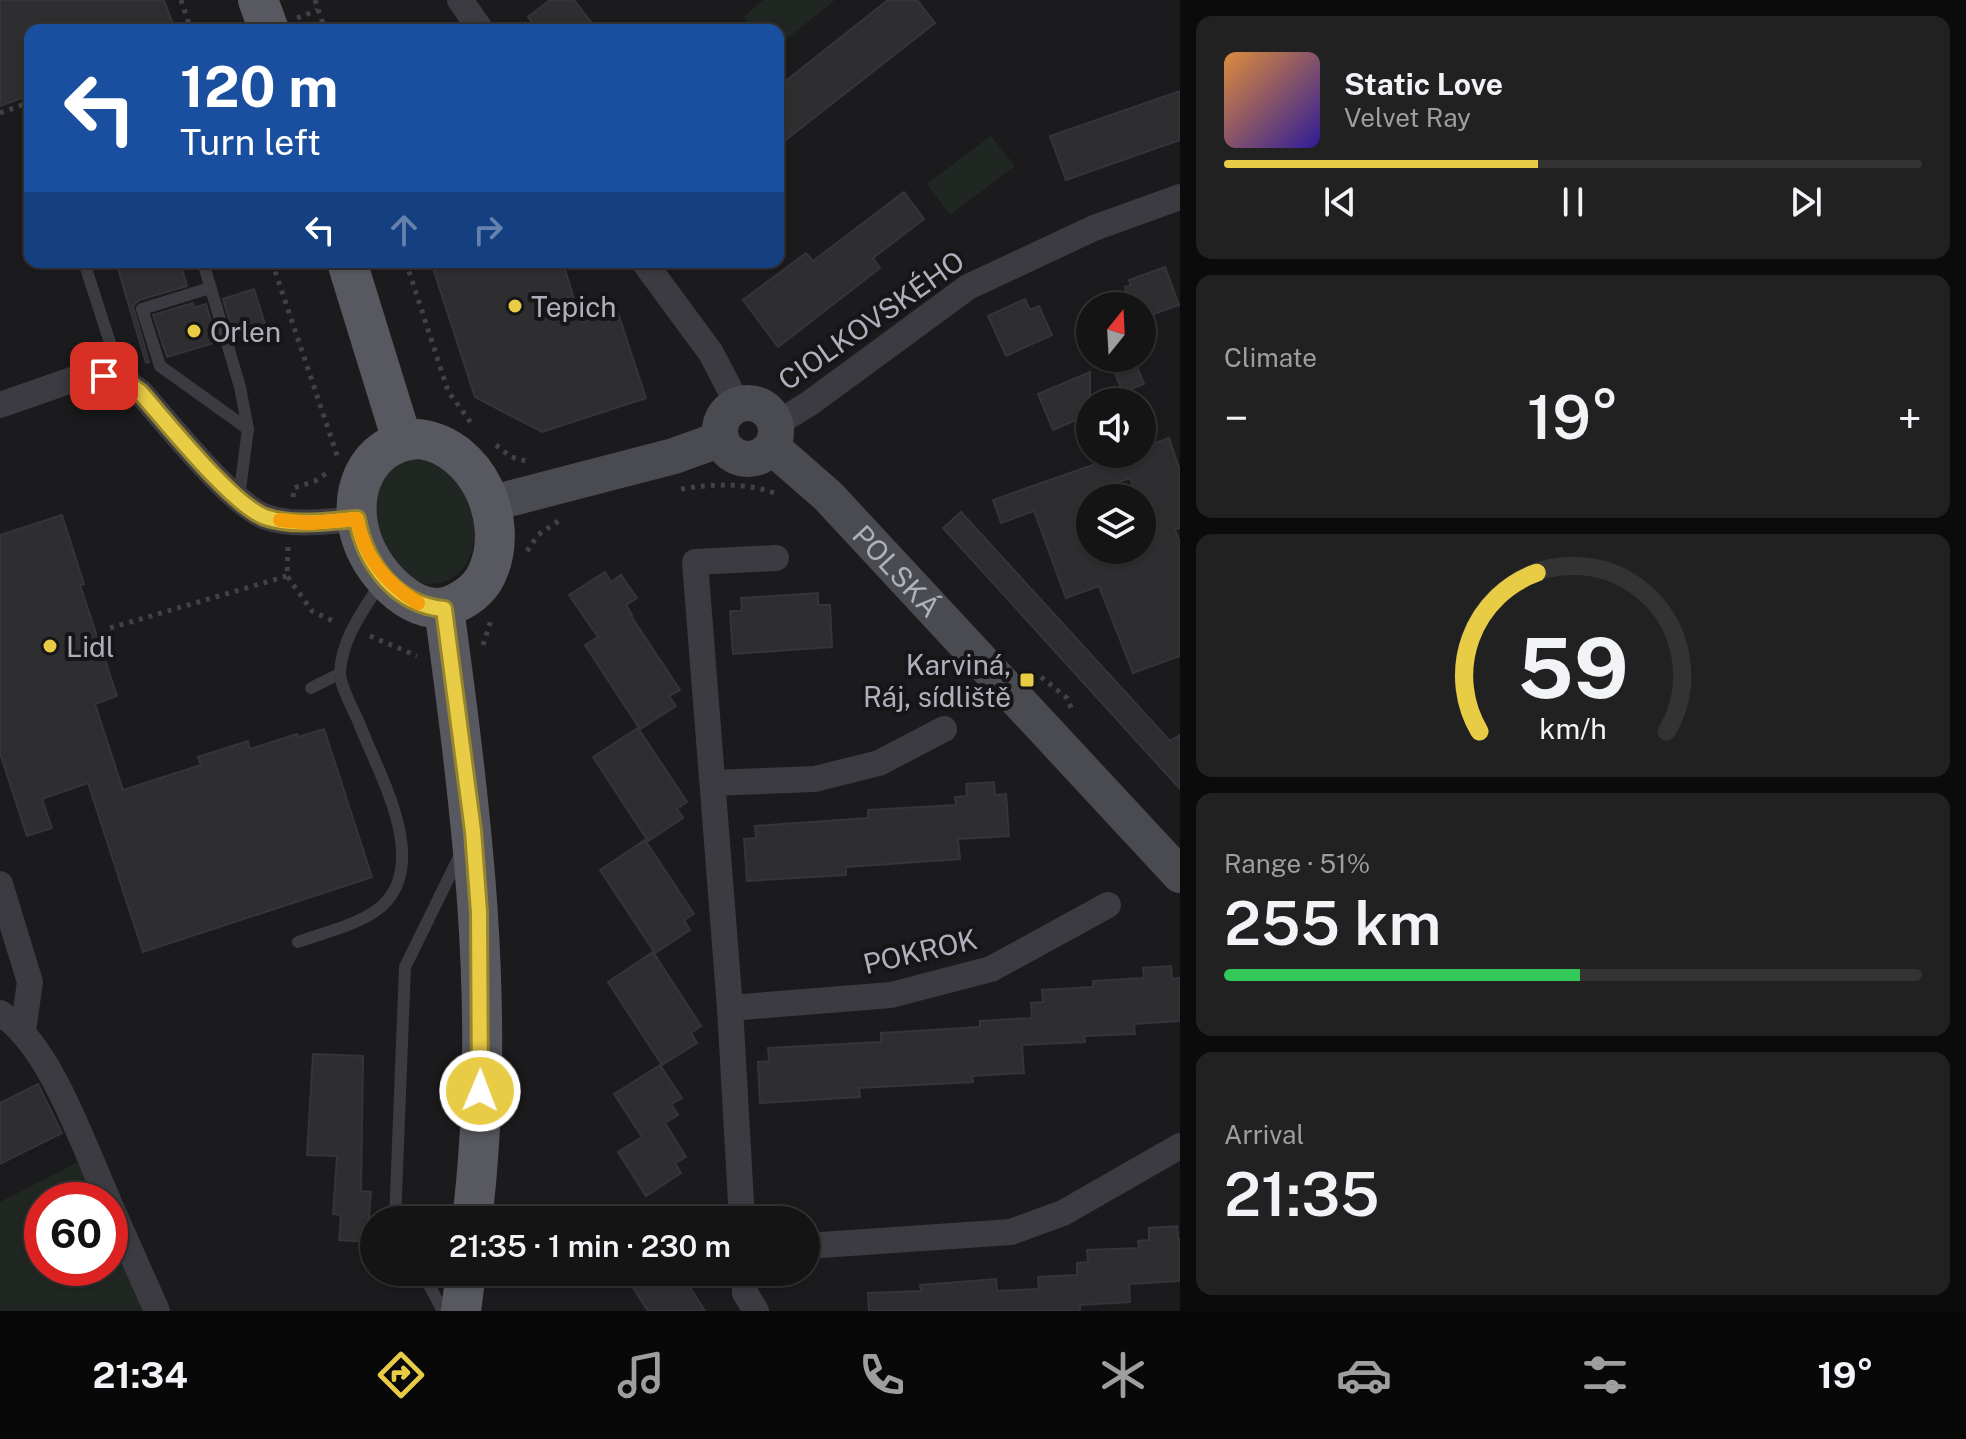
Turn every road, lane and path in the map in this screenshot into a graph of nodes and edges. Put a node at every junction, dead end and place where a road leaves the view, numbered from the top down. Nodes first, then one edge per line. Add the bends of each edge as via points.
1 (181, 0) edge
2 (258, 0) edge
3 (315, 0) edge
4 (460, 0) edge
5 (189, 24) edge
6 (267, 24) edge
7 (323, 24) edge
8 (477, 24) edge
9 (24, 104) edge
10 (0, 113) edge
11 (1180, 197) edge
12 (86, 268) edge
13 (205, 268) edge
14 (274, 268) edge
15 (349, 268) edge
16 (408, 268) edge
17 (648, 268) edge
18 (210, 288) junction
19 (121, 378) junction
20 (0, 405) edge
21 (738, 405) junction
22 (472, 424) dead end
23 (248, 429) junction
24 (774, 436) junction
25 (721, 439) junction
26 (402, 440) junction
27 (492, 442) dead end
28 (554, 488) junction
29 (668, 491) dead end
30 (784, 497) dead end
31 (239, 500) junction
32 (489, 504) junction
33 (357, 519) junction
34 (289, 522) junction
35 (776, 558) dead end
36 (287, 576) dead end
37 (384, 578) junction
38 (444, 609) junction
39 (110, 628) dead end
40 (339, 674) junction
41 (311, 688) dead end
42 (944, 729) dead end
43 (713, 783) junction
44 (473, 831) junction
45 (1180, 875) edge
46 (1, 892) edge
47 (1108, 905) dead end
48 (298, 942) dead end
49 (730, 1008) junction
50 (0, 1013) edge
51 (23, 1031) junction
52 (1180, 1146) edge
53 (100, 1182) edge
54 (396, 1206) edge
55 (473, 1206) edge
56 (741, 1206) edge
57 (128, 1245) edge
58 (820, 1245) edge
59 (430, 1286) edge
60 (464, 1286) edge
61 (745, 1286) edge
62 (157, 1311) edge
63 (443, 1311) edge
64 (461, 1311) edge
65 (756, 1311) edge

1 - 5 path
2 - 6 main road
3 - 7 path
4 - 8 street
9 - 10 path
11 - 24 street, CIOLKOVSKÉHO via 1094,228 968,287 810,403
12 - 19 lane
13 - 18 lane
14 - 34 path via 340,463 294,488
15 - 26 main road
16 - 22 path via 448,391
17 - 21 street via 711,353
18 - 23 lane
18 - 23 lane via 142,309 160,366
19 - 20 street via 86,375
19 - 31 street
21 - 24 street via 761,406 773,417
21 - 25 street via 725,415
23 - 31 lane
24 - 25 street via 758,458 731,454
24 - 45 street, POLSKÁ
25 - 28 street
26 - 32 main road via 433,440 454,453 477,476
26 - 33 main road via 383,449 366,471
27 - 28 path via 511,457 549,469
28 - 32 street
29 - 30 path via 754,486
31 - 34 street via 264,517
32 - 38 main road via 496,541 487,574 464,600
33 - 34 street
33 - 37 main road via 364,546
35 - 43 street via 695,562
36 - 39 path
37 - 38 main road via 419,604
37 - 40 lane via 351,629
38 - 44 main road
40 - 41 lane
40 - 48 lane via 399,824 400,880 392,895 363,918
42 - 43 street via 879,763 815,779
43 - 49 street
44 - 54 lane via 405,967
44 - 55 main road via 481,1015
46 - 51 street via 30,982
47 - 49 street, POKROK via 991,969 891,995
49 - 56 street
50 - 51 street
51 - 53 street via 61,1096
52 - 58 street via 1063,1213 1011,1232
57 - 62 street
59 - 63 lane
60 - 64 main road
61 - 65 street

